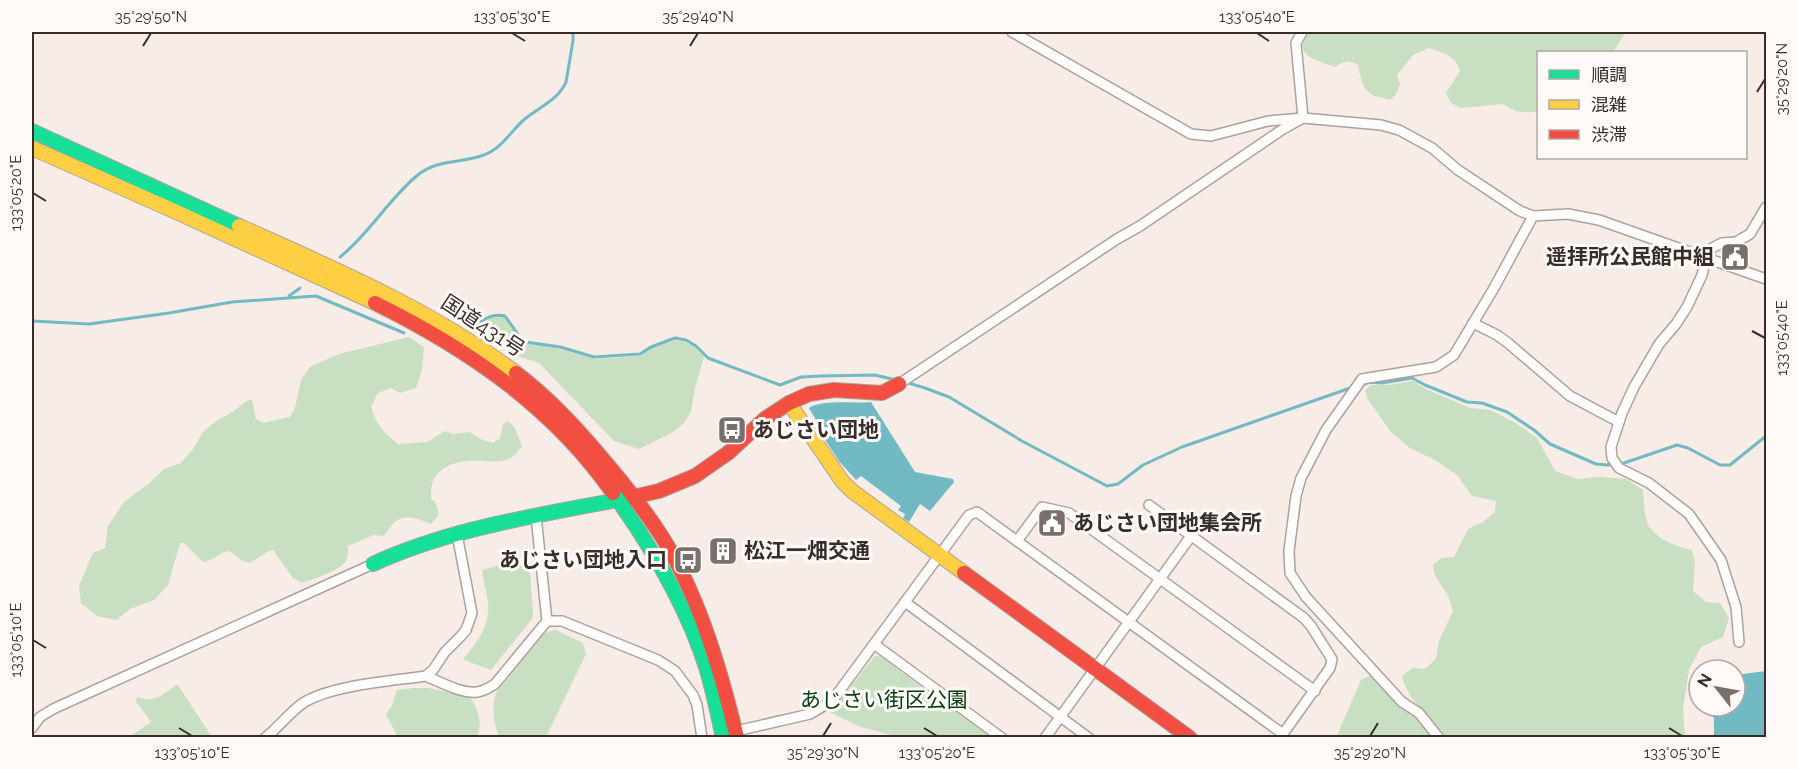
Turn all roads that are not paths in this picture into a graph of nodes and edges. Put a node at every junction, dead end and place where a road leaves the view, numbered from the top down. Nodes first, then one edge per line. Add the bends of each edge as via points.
1 (1012, 32) edge
2 (1302, 32) edge
3 (1303, 118) junction
4 (32, 131) edge
5 (32, 148) edge
6 (1767, 207) edge
7 (1533, 216) junction
8 (1706, 258) junction
9 (1767, 279) edge
10 (1473, 322) junction
11 (904, 381) joint
12 (789, 403) junction
13 (1618, 422) junction
14 (634, 496) junction
15 (619, 499) junction
16 (1149, 505) dead end
17 (536, 516) junction
18 (457, 534) junction
19 (1191, 536) junction
20 (1017, 541) junction
21 (938, 554) junction
22 (373, 564) joint
23 (1160, 578) junction
24 (904, 602) junction
25 (547, 621) junction
26 (1129, 622) junction
27 (1739, 642) dead end
28 (874, 644) junction
29 (1095, 669) junction
30 (426, 676) junction
31 (1314, 691) junction
32 (1060, 717) junction
33 (32, 728) edge
34 (732, 736) edge
35 (1282, 736) edge
36 (265, 738) edge
37 (702, 738) edge
38 (1002, 738) edge
39 (1046, 738) edge
40 (1089, 738) edge
41 (1190, 738) edge
42 (1439, 738) edge

1 - 3 street via 1191,134 1211,136 1268,121
2 - 3 street via 1296,43
3 - 7 street via 1399,130
3 - 11 street
4 - 14 main road, 国道431号 via 358,280 461,334 555,405
5 - 15 main road, 国道431号 via 423,327 483,364 543,414
6 - 8 street via 1750,234 1712,248
7 - 8 street via 1568,214 1599,220
7 - 10 street
8 - 9 street
8 - 13 street via 1687,307 1642,371
10 - 13 street via 1508,343 1570,396
10 - 42 street via 1454,355 1436,367 1362,379 1326,430 1301,478 1290,545 1290,573 1306,597
11 - 12 main road via 882,393 834,390 809,394
12 - 14 main road via 695,476 659,491
12 - 21 main road via 842,481
13 - 27 street via 1611,444 1617,465 1649,483 1689,514 1721,560 1736,607
14 - 15 main road
14 - 34 main road, 国道431号 via 667,545 687,585 724,683
15 - 17 main road
15 - 34 main road, 国道431号 via 675,593
16 - 19 street
17 - 18 main road
17 - 25 street
18 - 22 main road
18 - 30 street via 472,613 466,630
19 - 23 street
19 - 31 street via 1308,622 1332,659
20 - 21 street via 977,512 969,514
20 - 23 street via 1042,507 1070,513
20 - 26 street
21 - 24 street
21 - 29 main road
22 - 33 street via 53,709
23 - 26 street
23 - 31 street
24 - 28 street
24 - 32 street
25 - 30 street via 495,684 484,691 474,693 450,687
25 - 37 street via 562,621 666,664 693,694
26 - 29 street
26 - 35 street
28 - 34 street via 832,701 810,714
28 - 38 street
29 - 32 street
29 - 41 main road
30 - 36 street via 340,689 313,698
31 - 35 street
32 - 39 street
32 - 40 street

